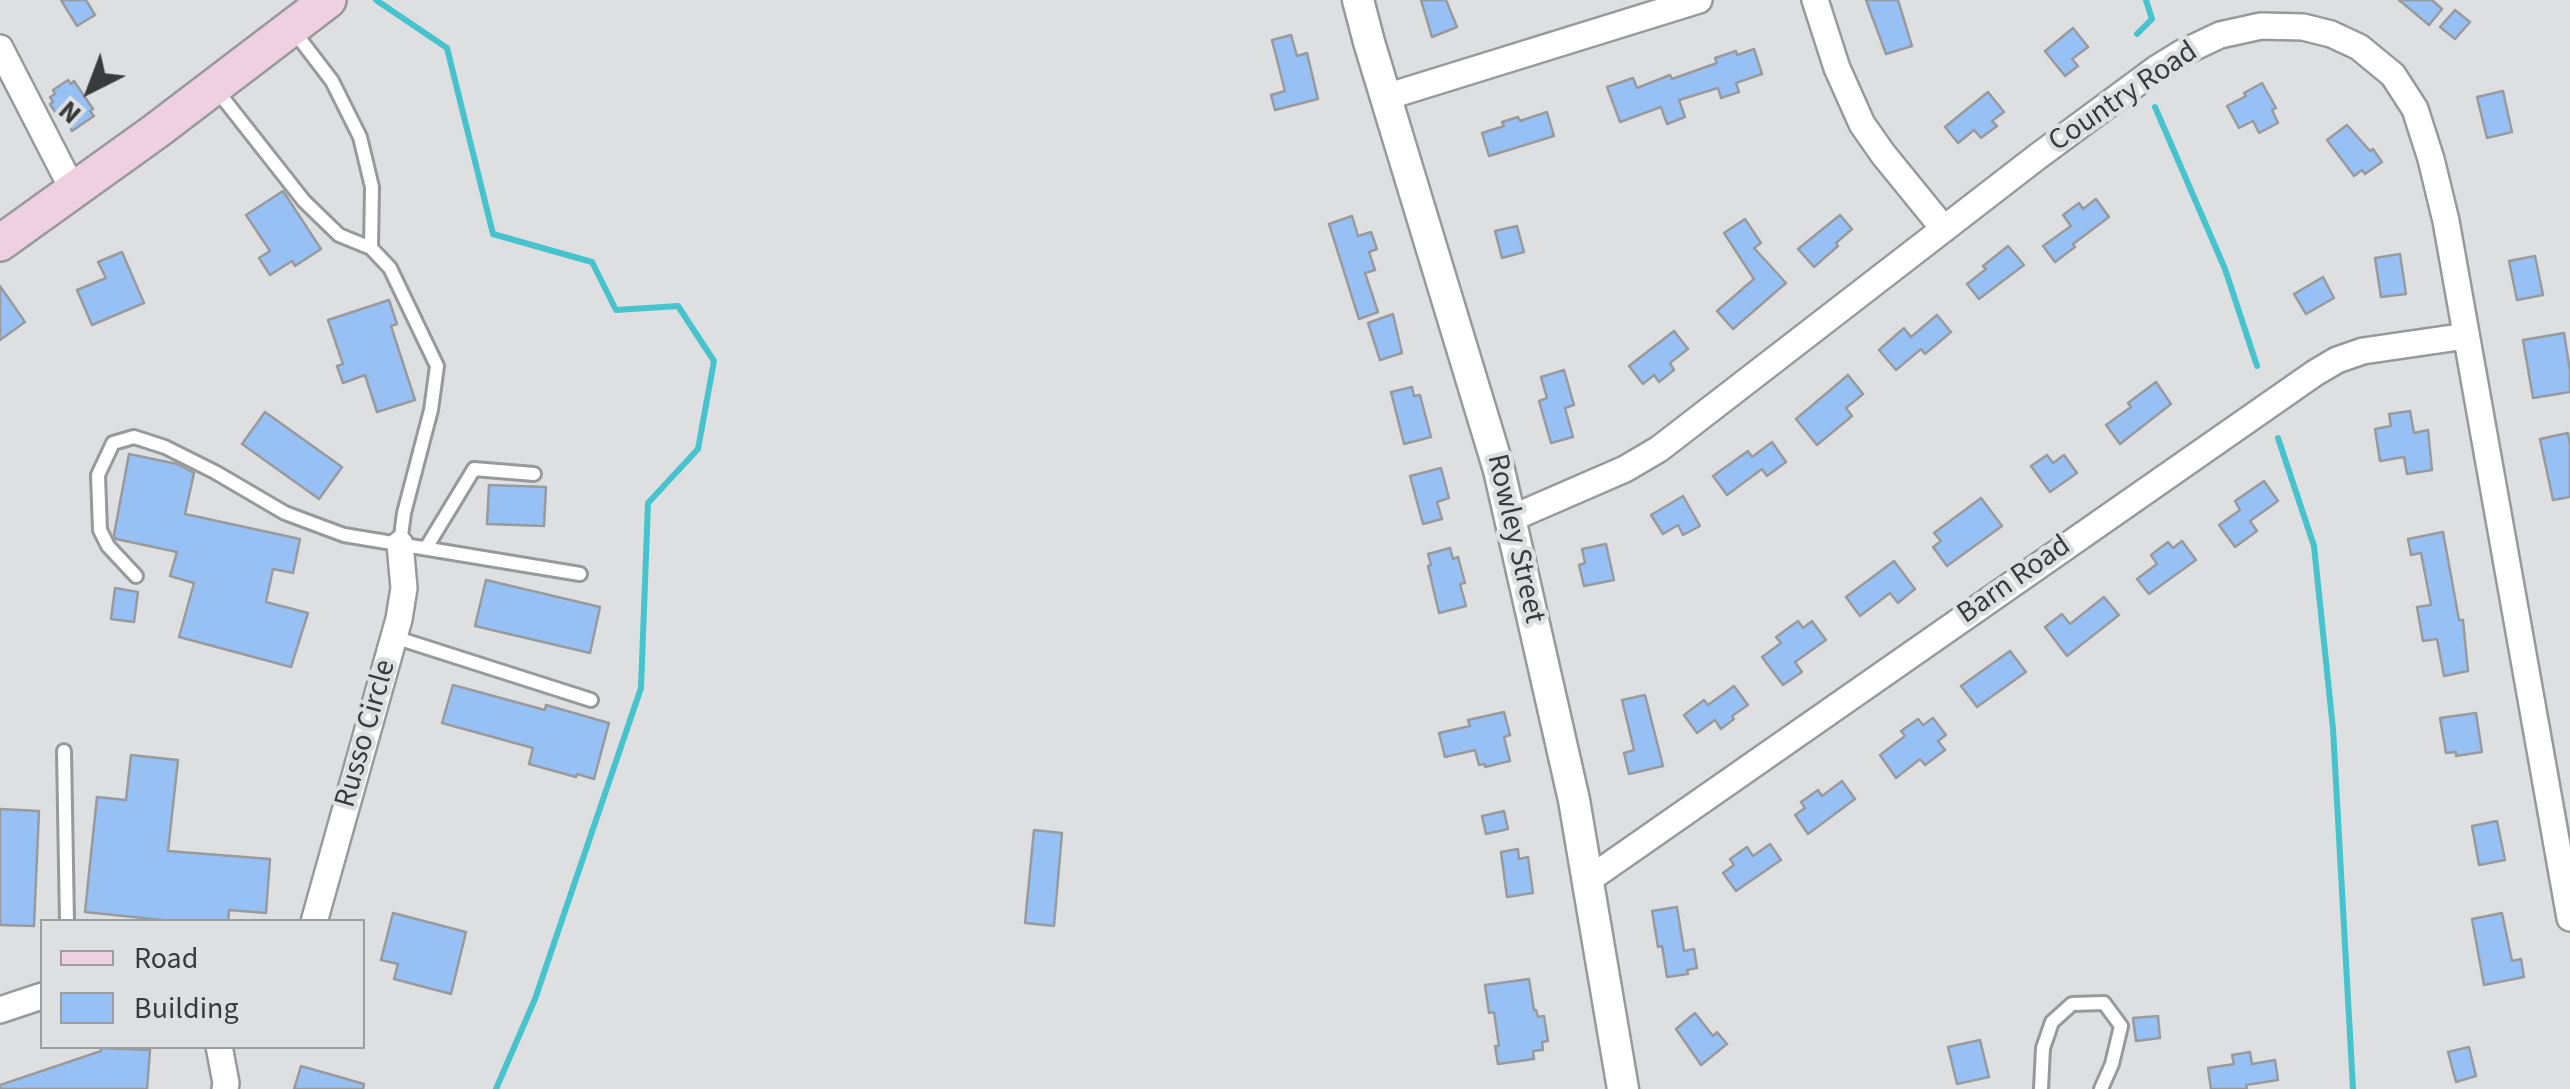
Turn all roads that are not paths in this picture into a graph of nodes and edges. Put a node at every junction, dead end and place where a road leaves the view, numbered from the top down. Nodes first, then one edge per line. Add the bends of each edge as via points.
1 (328, 0) edge
2 (1358, 0) edge
3 (1700, 0) edge
4 (1815, 0) edge
5 (292, 28) junction
6 (0, 48) edge
7 (214, 86) junction
8 (1386, 97) junction
9 (73, 190) junction
10 (1944, 229) junction
11 (0, 242) edge
12 (371, 248) junction
13 (2466, 336) junction
14 (534, 474) dead end
15 (1510, 519) junction
16 (413, 546) junction
17 (580, 574) dead end
18 (136, 576) dead end
19 (394, 637) junction
20 (592, 700) dead end
21 (64, 751) dead end
22 (1588, 880) junction
23 (2570, 918) edge
24 (67, 919) edge
25 (315, 919) edge
26 (40, 997) edge
27 (0, 1010) edge
28 (220, 1049) edge
29 (225, 1089) edge
30 (1623, 1089) edge
31 (2040, 1089) edge
32 (2101, 1089) edge

1 - 5 main road
2 - 8 street, Rowley Street
3 - 8 street
4 - 10 street via 1862,124
5 - 7 main road
5 - 12 lane via 332,81 360,137 372,187
6 - 9 street
7 - 9 main road
7 - 12 lane via 304,201 339,235
8 - 15 street, Rowley Street
9 - 11 main road
10 - 13 street, Country Road via 2182,53 2246,28 2316,29 2371,56 2415,109 2446,221
10 - 15 street, Country Road via 1659,449
12 - 16 lane via 390,268 437,366 404,513
13 - 22 street, Barn Road via 2363,351 2304,380
13 - 23 street, Country Road
14 - 16 lane via 474,469
15 - 22 street, Rowley Street
16 - 17 lane
16 - 18 lane via 344,535 285,513 215,472 134,438 113,443 98,475 100,530
16 - 19 street, Russo Circle
19 - 20 lane
19 - 25 street, Russo Circle
21 - 24 lane
22 - 30 street, Rowley Street
26 - 27 street
28 - 29 street
31 - 32 lane via 2052,1022 2072,1004 2104,1003 2121,1026

